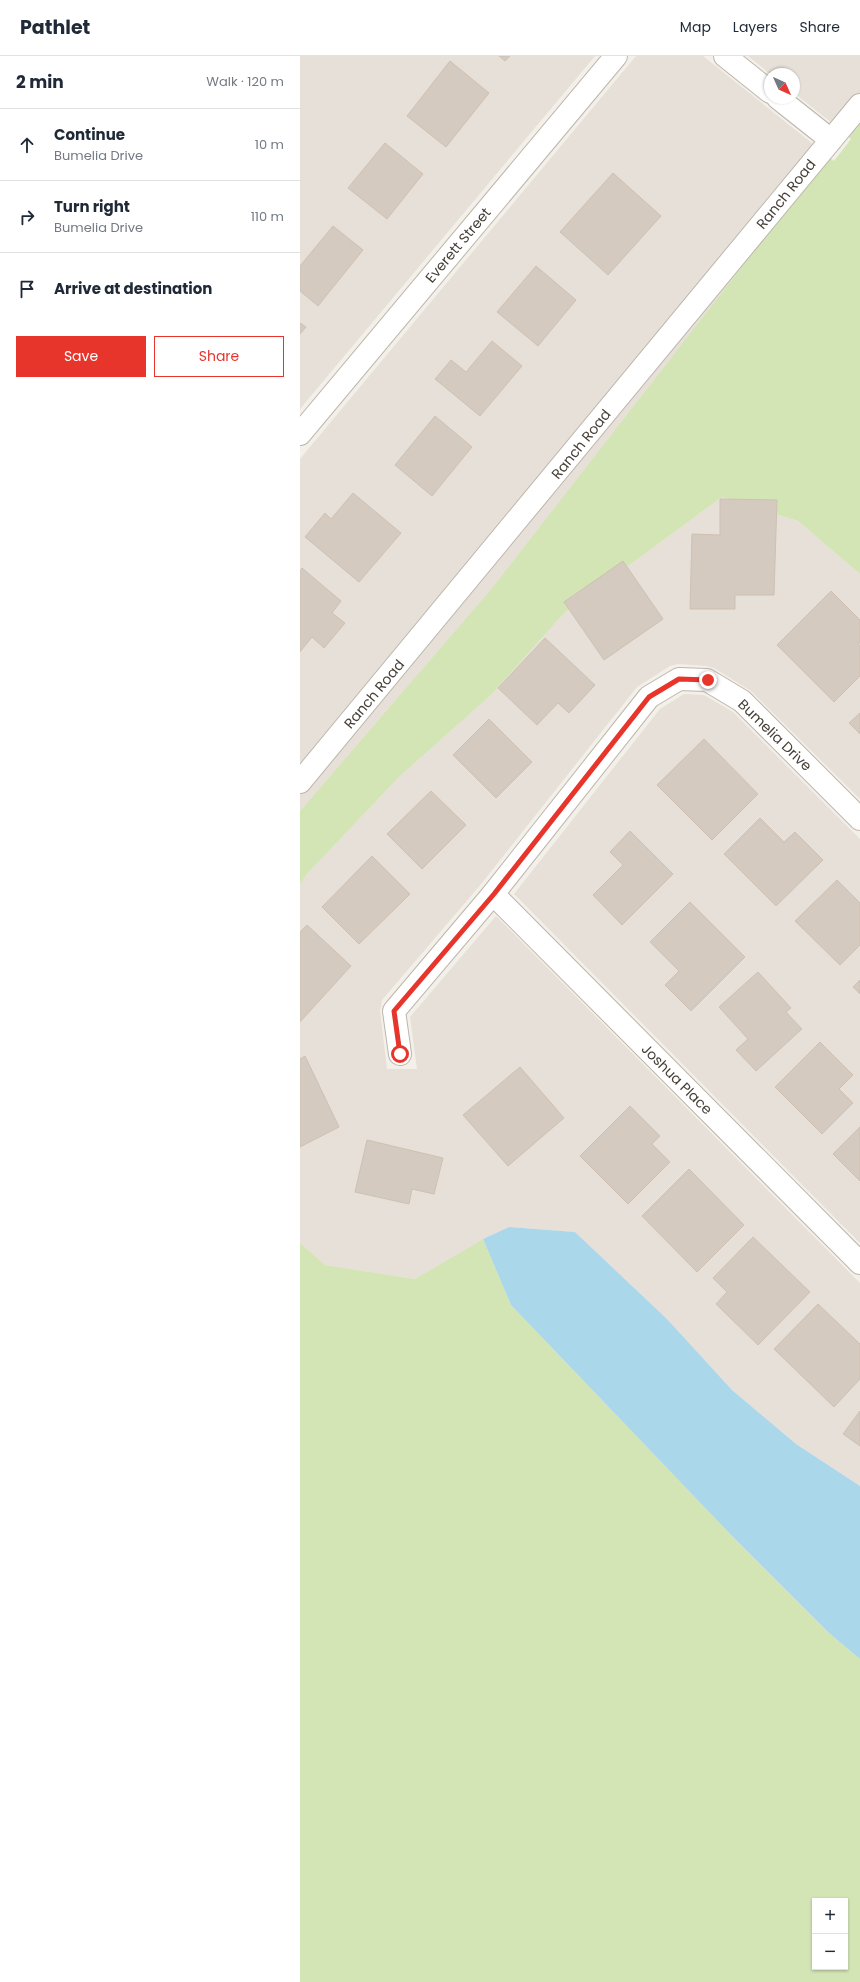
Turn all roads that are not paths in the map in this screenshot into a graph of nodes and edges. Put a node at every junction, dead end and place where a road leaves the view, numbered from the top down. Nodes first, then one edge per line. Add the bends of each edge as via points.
1 (616, 56) edge
2 (725, 56) edge
3 (764, 87) edge
4 (786, 104) edge
5 (860, 105) edge
6 (831, 140) junction
7 (300, 434) edge
8 (300, 782) edge
9 (860, 819) edge
10 (494, 894) junction
11 (400, 1054) dead end
12 (860, 1263) edge

1 - 7 street, Everett Street
2 - 3 street
4 - 6 street
5 - 6 street, Ranch Road
6 - 8 street, Ranch Road
9 - 10 street, Bumelia Drive via 742,701 708,680 679,679 649,697
10 - 11 street, Bumelia Drive via 394,1011
10 - 12 street, Joshua Place

